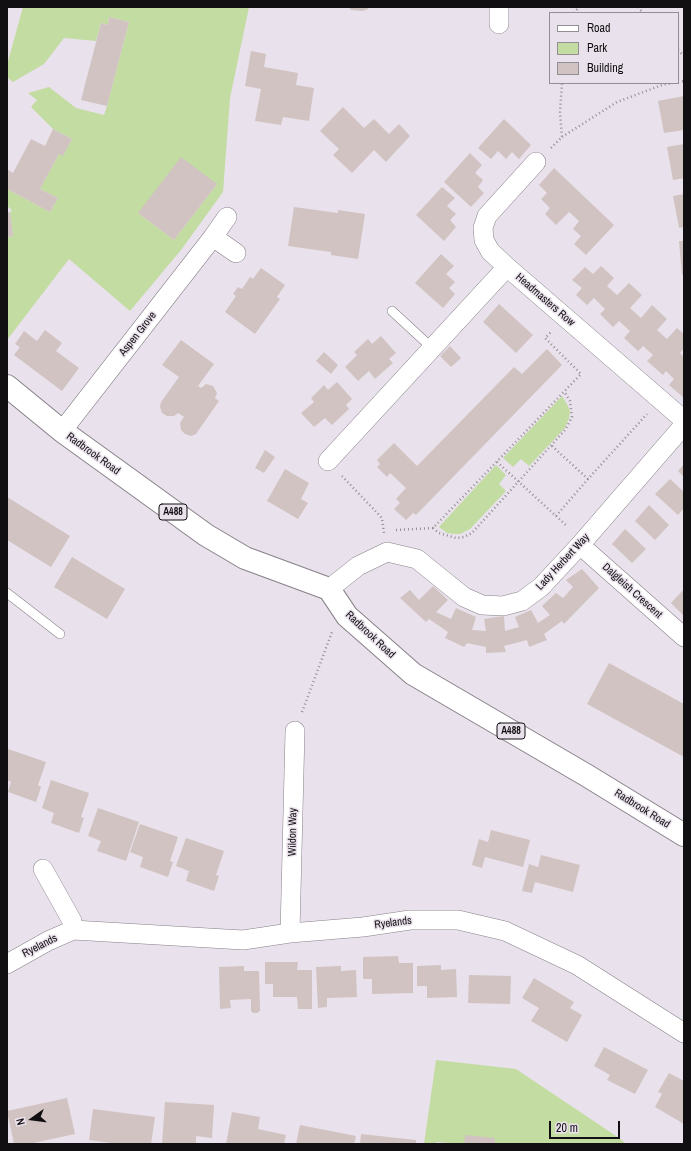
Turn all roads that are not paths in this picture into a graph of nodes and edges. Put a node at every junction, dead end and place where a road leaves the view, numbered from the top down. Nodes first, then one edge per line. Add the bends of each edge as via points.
1 (536, 162) road end
2 (227, 217) dead end
3 (213, 237) junction
4 (236, 253) dead end
5 (507, 267) junction
6 (392, 311) dead end
7 (432, 348) junction
8 (7, 386) edge
9 (684, 420) edge
10 (684, 425) edge
11 (62, 431) junction
12 (328, 461) road end
13 (582, 543) junction
14 (329, 589) junction
15 (7, 593) edge
16 (60, 634) dead end
17 (684, 637) edge
18 (295, 731) road end
19 (684, 835) edge
20 (43, 869) dead end
21 (74, 930) junction
22 (290, 933) junction
23 (7, 964) edge
24 (684, 1033) edge

1 - 5 street, Headmasters Row via 487,216 483,228 484,240 490,251
2 - 3 street, Aspen Grove
3 - 4 street
3 - 11 street, Aspen Grove
5 - 7 street
5 - 9 street, Headmasters Row
6 - 7 lane
7 - 12 street
8 - 11 main road, Radbrook Road / A488
10 - 13 street, Lady Herbert Way
11 - 14 main road, Radbrook Road / A488 via 206,535 245,558
13 - 14 street, Lady Herbert Way via 541,587 522,601 503,606 482,605 464,597 417,559 387,552 358,566
13 - 17 street, Dalgleish Crescent
14 - 19 main road, Radbrook Road / A488 via 347,616 413,674 586,774
15 - 16 lane
18 - 22 street, Wildon Way
20 - 21 street via 72,921
21 - 22 street, Ryelands via 243,940
21 - 23 street, Ryelands via 48,940
22 - 24 street, Ryelands via 410,920 458,920 505,931 577,965

